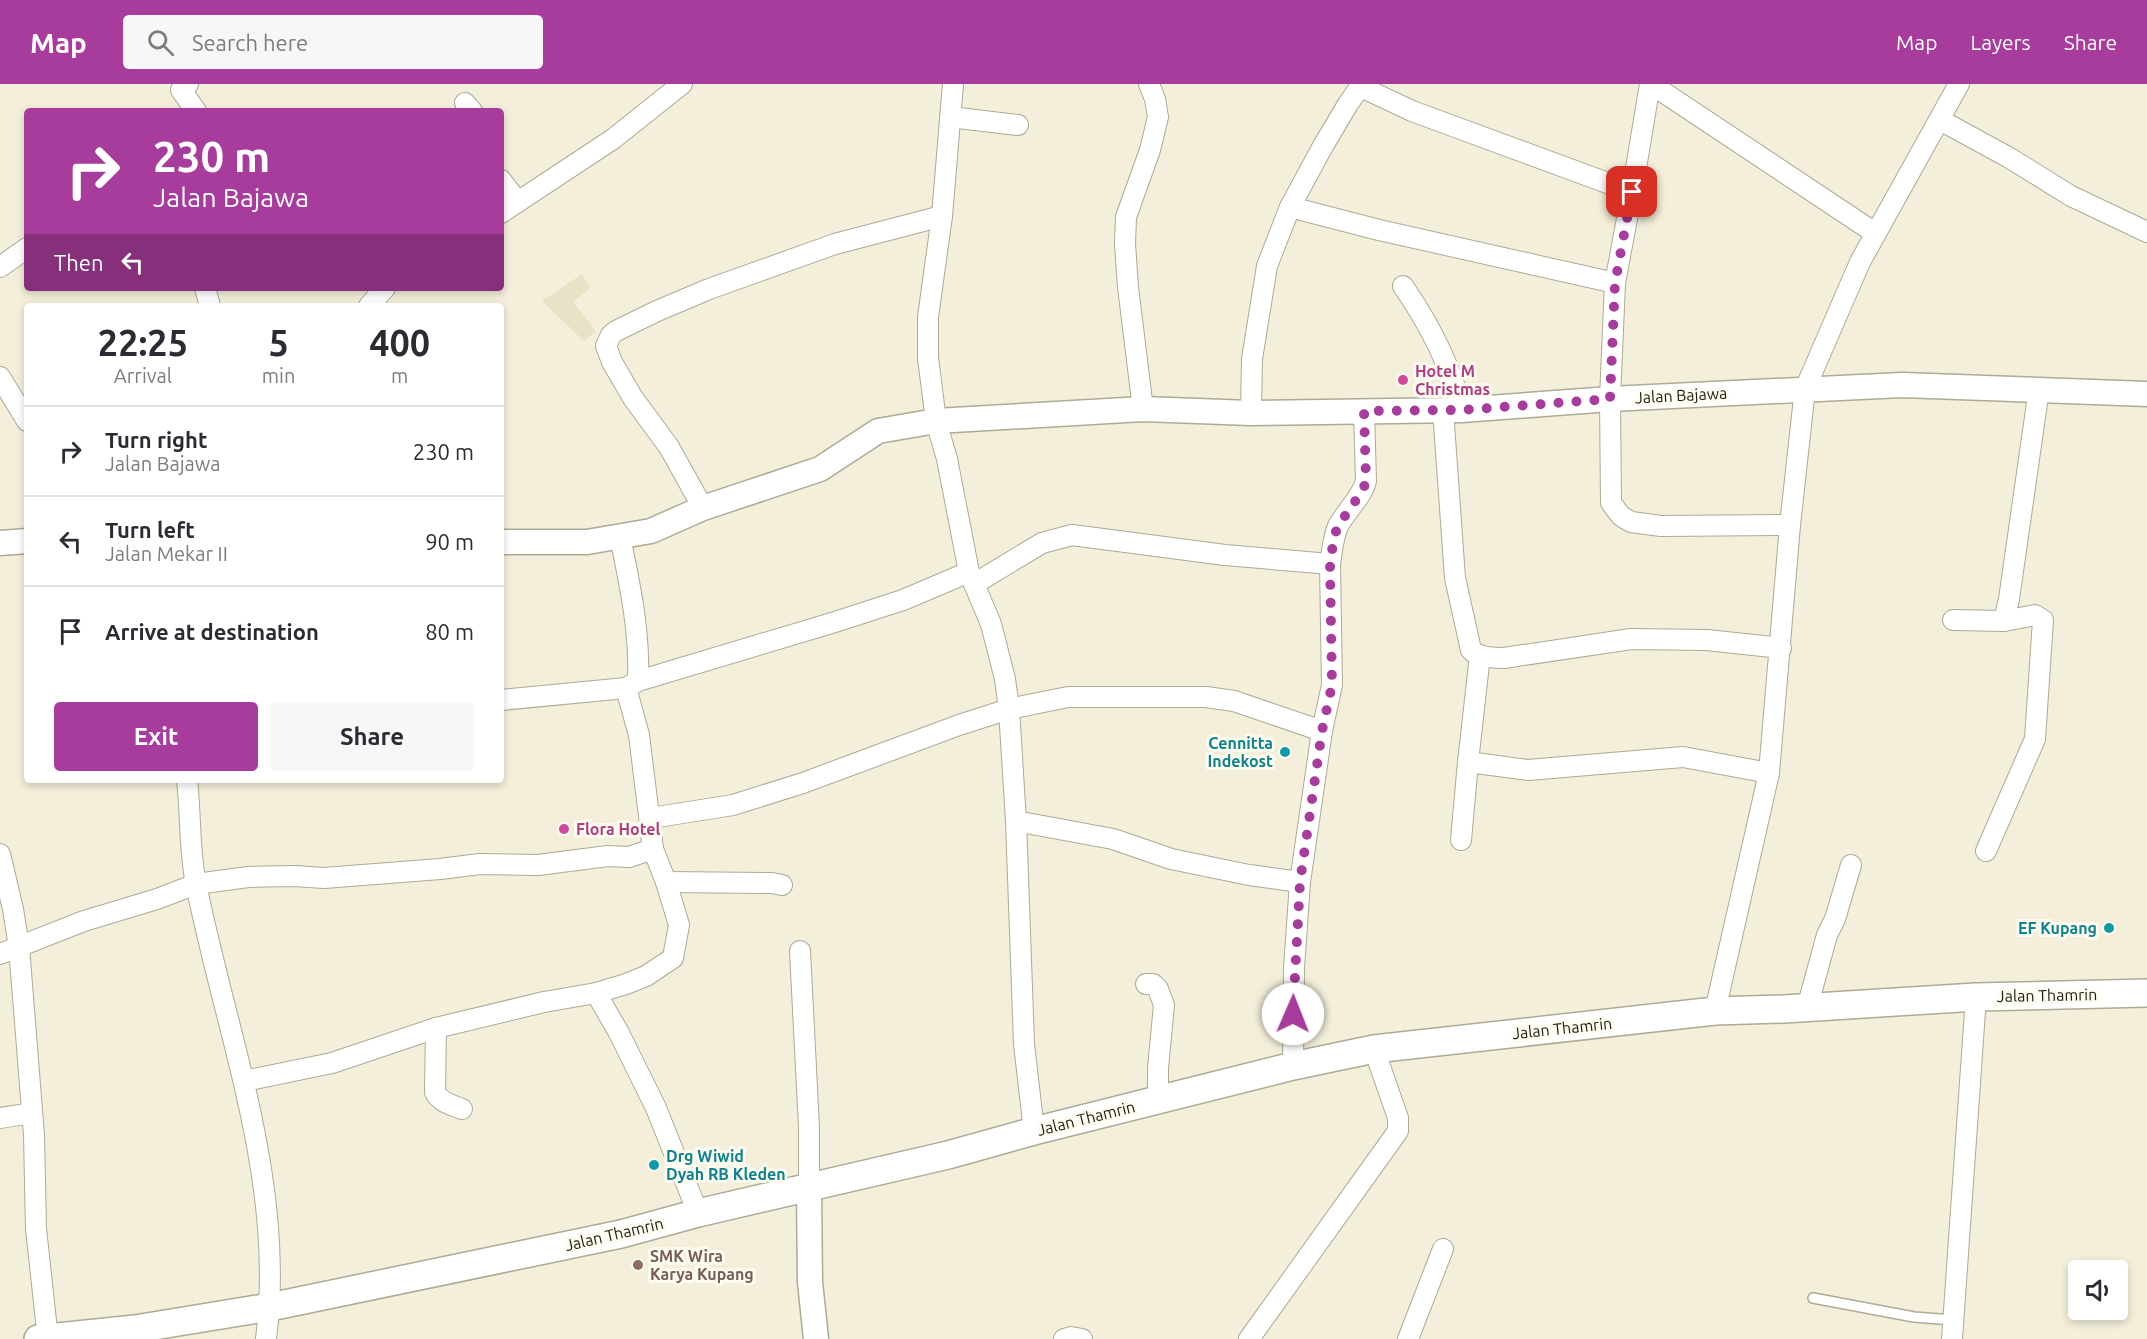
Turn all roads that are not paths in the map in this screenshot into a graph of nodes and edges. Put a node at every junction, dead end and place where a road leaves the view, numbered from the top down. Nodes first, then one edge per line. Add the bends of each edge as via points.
1 (953, 84) edge
2 (1149, 84) edge
3 (1650, 84) edge
4 (1959, 84) edge
5 (182, 86) edge
6 (1361, 86) edge
7 (669, 88) edge
8 (194, 108) edge
9 (950, 117) junction
10 (1940, 120) junction
11 (1018, 125) dead end
12 (504, 190) edge
13 (1632, 192) junction
14 (1290, 207) junction
15 (509, 208) edge
16 (942, 216) junction
17 (2147, 232) edge
18 (1875, 233) junction
19 (24, 250) edge
20 (0, 267) edge
21 (1615, 283) junction
22 (1403, 286) dead end
23 (382, 291) edge
24 (372, 303) edge
25 (0, 377) edge
26 (1805, 389) junction
27 (2038, 389) junction
28 (2147, 394) edge
29 (1610, 399) junction
30 (1143, 409) junction
31 (1452, 410) junction
32 (1364, 411) junction
33 (1251, 413) junction
34 (24, 416) edge
35 (936, 421) junction
36 (703, 508) junction
37 (1790, 525) junction
38 (620, 537) junction
39 (24, 541) edge
40 (504, 542) edge
41 (0, 543) edge
42 (1330, 564) junction
43 (972, 578) junction
44 (1953, 620) dead end
45 (2004, 621) junction
46 (1781, 648) junction
47 (1480, 656) junction
48 (632, 684) junction
49 (504, 700) edge
50 (1009, 709) junction
51 (1322, 731) junction
52 (1468, 762) junction
53 (1769, 773) junction
54 (187, 783) edge
55 (651, 819) junction
56 (1016, 820) junction
57 (1461, 840) dead end
58 (653, 849) junction
59 (1986, 851) dead end
60 (0, 854) edge
61 (1851, 865) dead end
62 (666, 882) junction
63 (1300, 882) junction
64 (196, 884) junction
65 (782, 885) dead end
66 (19, 947) junction
67 (800, 951) dead end
68 (0, 954) edge
69 (1146, 984) dead end
70 (596, 993) junction
71 (2147, 993) edge
72 (1976, 997) junction
73 (1807, 1008) junction
74 (1715, 1011) junction
75 (436, 1028) junction
76 (1374, 1049) junction
77 (1293, 1066) junction
78 (243, 1081) junction
79 (1158, 1100) junction
80 (462, 1109) dead end
81 (32, 1113) junction
82 (0, 1118) edge
83 (1034, 1131) junction
84 (809, 1189) junction
85 (698, 1213) junction
86 (1443, 1249) dead end
87 (1813, 1298) dead end
88 (270, 1307) junction
89 (1952, 1330) edge
90 (44, 1339) edge
91 (266, 1339) edge
92 (816, 1339) edge
93 (1064, 1339) edge
94 (1082, 1339) edge
95 (1249, 1339) edge
96 (1408, 1339) edge

1 - 9 street
2 - 30 street via 1158,117 1126,217 1128,287
3 - 13 street
3 - 18 street
4 - 10 street
5 - 8 street
6 - 13 street via 1412,111
6 - 14 street
7 - 15 street via 613,139
9 - 11 street
9 - 16 street
10 - 17 street via 2071,196
10 - 18 street
12 - 15 street
13 - 21 street
14 - 21 street
14 - 33 street via 1262,289 1252,358
16 - 35 street via 928,317 928,358
16 - 36 street via 835,244 709,289 611,334 606,346 612,362 669,447
18 - 26 street
19 - 20 street
21 - 29 street
22 - 31 street via 1446,357
23 - 24 street
25 - 34 street
26 - 27 street, Jalan Bajawa via 1902,385
26 - 29 street, Jalan Bajawa
26 - 37 street
27 - 28 street, Jalan Bajawa
27 - 45 street
29 - 31 street, Jalan Bajawa
29 - 37 street via 1611,503 1621,516 1631,522 1661,526
30 - 33 street, Jalan Bajawa
30 - 35 street, Jalan Bajawa
31 - 32 street, Jalan Bajawa
31 - 47 street via 1455,578 1471,650
32 - 33 street, Jalan Bajawa
32 - 42 street via 1366,481 1338,526
35 - 36 street, Jalan Bajawa via 878,431 820,469
35 - 43 street
36 - 38 street, Jalan Bajawa via 651,531
37 - 46 street
38 - 40 street, Jalan Bajawa via 587,543
38 - 48 street via 636,615 639,655
39 - 41 street
42 - 43 street via 1072,535 1042,543
42 - 51 street via 1332,685
43 - 48 street
43 - 50 street via 991,624
44 - 45 street
45 - 59 street via 2035,615 2043,620 2035,739
46 - 47 street via 1707,640 1632,639 1504,658
46 - 53 street
47 - 52 street
48 - 49 street
48 - 55 street
50 - 51 street via 1068,697 1206,697 1234,701
50 - 55 street via 733,805
50 - 56 street
51 - 63 street
52 - 53 street via 1527,770 1683,756
52 - 57 street
53 - 74 street
54 - 64 street
55 - 58 street
56 - 63 street via 1113,839 1171,859
56 - 83 street via 1024,1044
58 - 62 street
58 - 64 street via 629,857 538,865 480,864 324,878 248,877
60 - 66 street
61 - 73 street
62 - 65 street
62 - 70 street via 678,925 673,958 646,976
63 - 77 street
64 - 66 street
64 - 78 street
66 - 68 street
66 - 81 street
67 - 84 street
69 - 79 street via 1158,989 1164,1005
70 - 75 street
70 - 85 street via 656,1108
71 - 72 main road, Jalan Thamrin
72 - 73 main road, Jalan Thamrin
72 - 89 street
73 - 74 main road, Jalan Thamrin
74 - 76 main road, Jalan Thamrin
75 - 78 street via 332,1063
75 - 80 street via 436,1096
76 - 77 main road, Jalan Thamrin
76 - 95 street via 1398,1118 1398,1131
77 - 79 main road, Jalan Thamrin
78 - 88 street via 265,1186
79 - 83 main road, Jalan Thamrin
81 - 82 street
81 - 90 street
83 - 84 main road, Jalan Thamrin
84 - 85 main road, Jalan Thamrin
84 - 92 street via 810,1282
85 - 88 main road, Jalan Thamrin via 621,1234
86 - 96 street
87 - 89 lane via 1914,1317
88 - 90 main road, Jalan Thamrin
88 - 91 street
93 - 94 street

